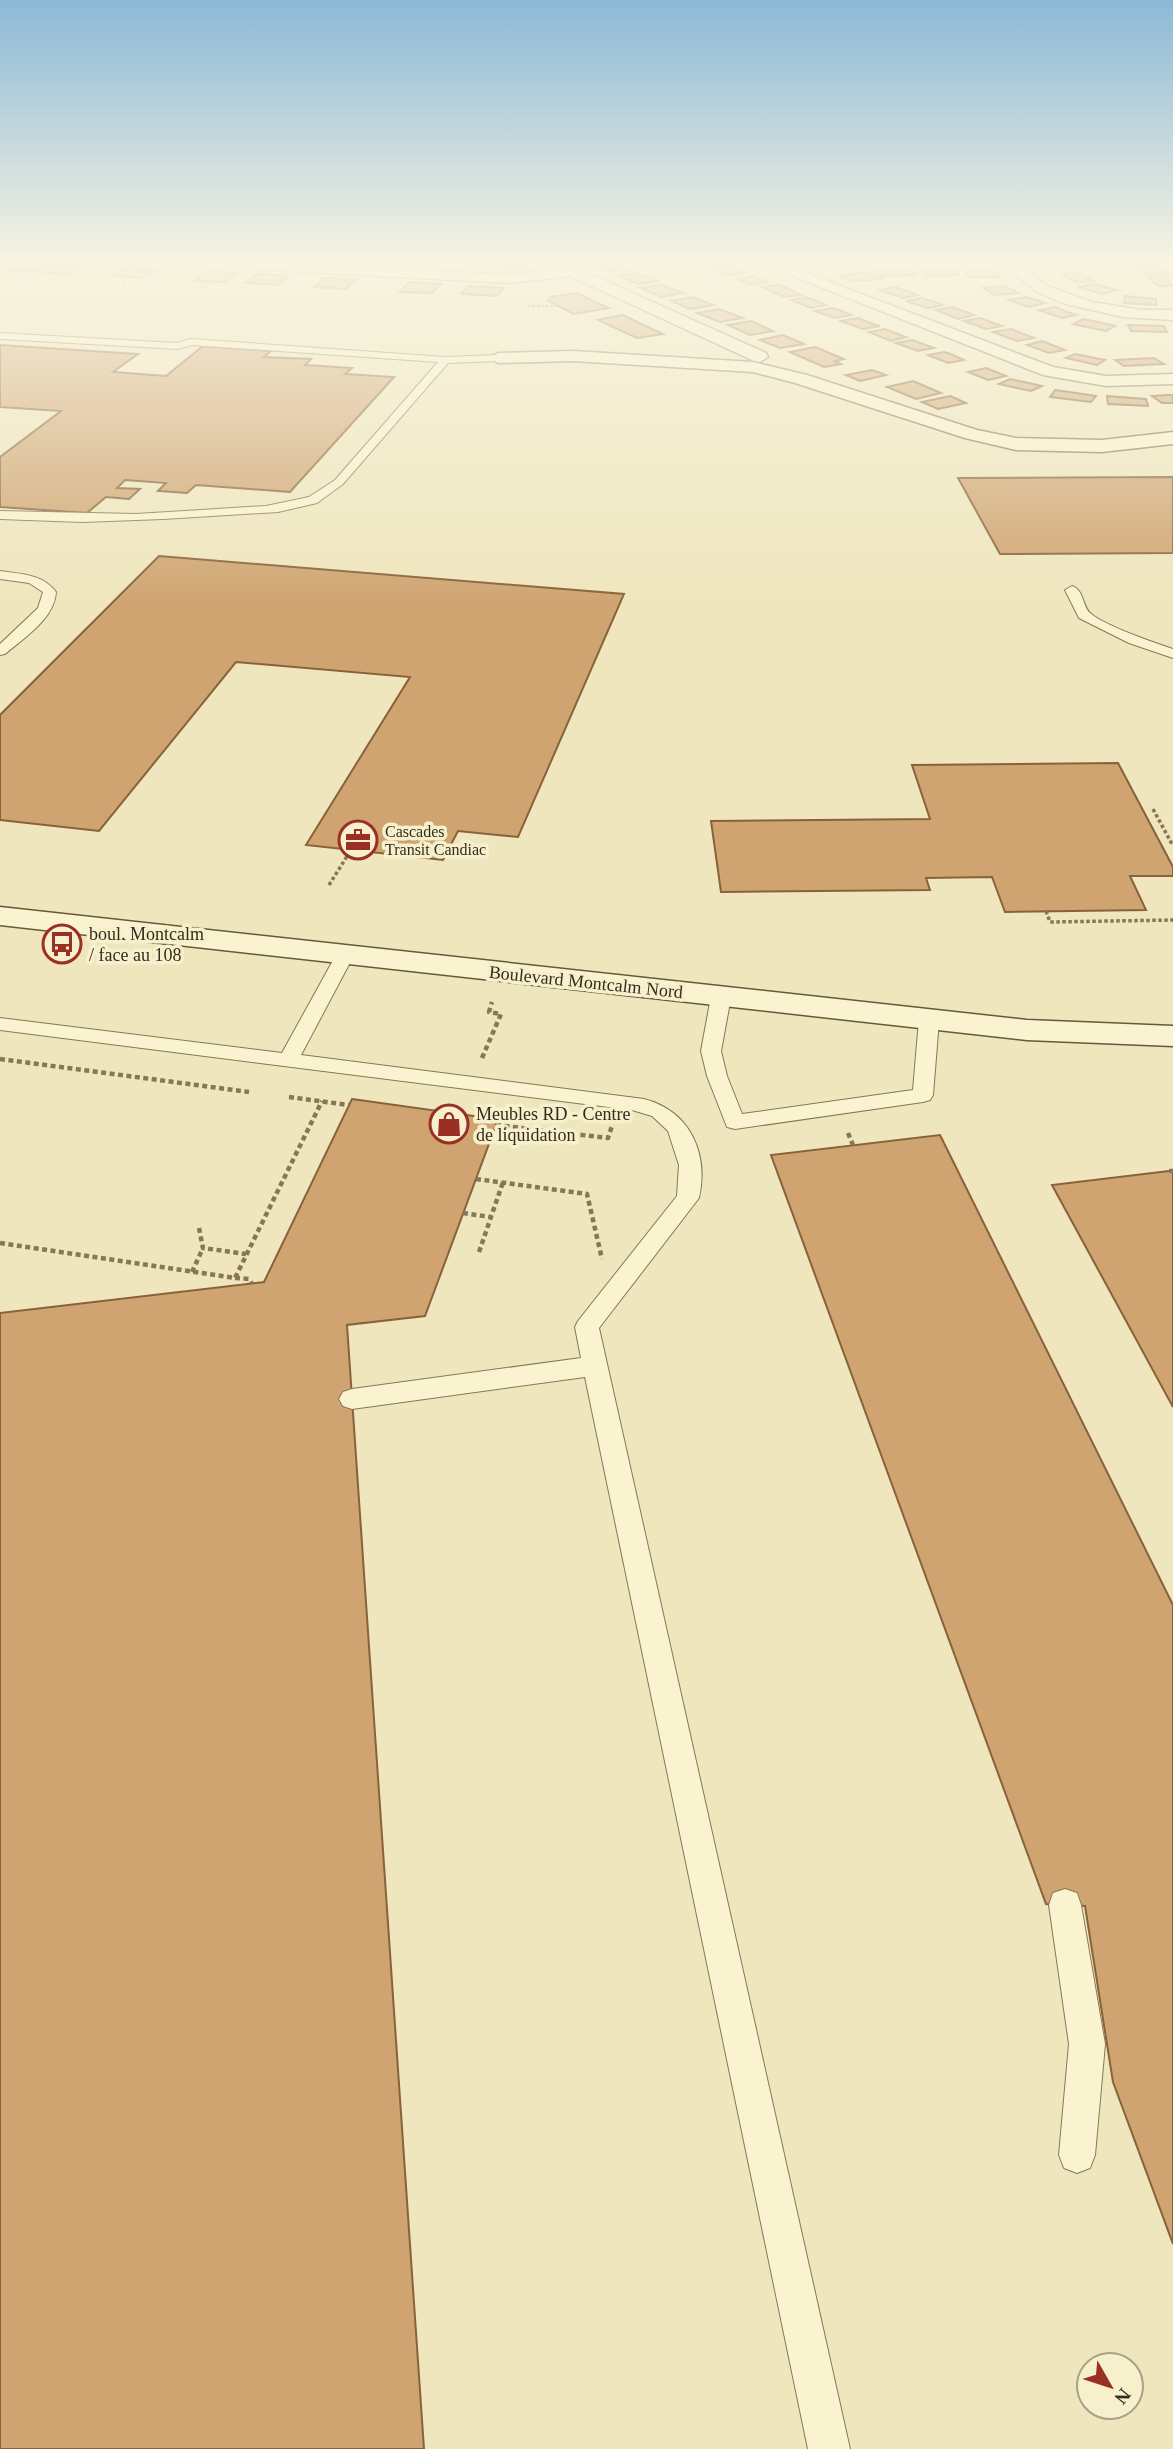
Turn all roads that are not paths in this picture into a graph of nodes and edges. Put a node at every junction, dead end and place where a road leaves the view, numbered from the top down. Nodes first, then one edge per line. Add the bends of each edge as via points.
1 (429, 378) edge
2 (799, 378) edge
3 (1091, 378) edge
4 (802, 379) joint
5 (1173, 379) edge
6 (1173, 438) edge
7 (0, 515) edge
8 (0, 575) edge
9 (1072, 590) dead end
10 (0, 651) edge
11 (1173, 654) edge
12 (0, 916) edge
13 (345, 955) junction
14 (721, 997) junction
15 (929, 1020) junction
16 (0, 1024) edge
17 (1173, 1036) edge
18 (288, 1060) junction
19 (596, 1366) junction
20 (352, 1399) dead end
21 (1065, 1905) dead end
22 (1077, 2155) dead end
23 (829, 2449) edge

1 - 7 lane via 339,482 313,500 282,508 153,517 57,520
2 - 4 street
3 - 5 street
4 - 6 street via 1001,441 1082,446
8 - 10 lane via 33,580 50,590 51,598 47,608
9 - 11 lane via 1084,615
12 - 13 street, Boulevard Montcalm Nord
13 - 14 street, Boulevard Montcalm Nord
13 - 18 lane
14 - 15 street, Boulevard Montcalm Nord
14 - 15 lane via 711,1051 735,1122 923,1095
15 - 17 street, Boulevard Montcalm Nord via 1062,1033
16 - 18 lane
18 - 19 lane via 632,1104 667,1116 684,1147 691,1189 660,1237 591,1319 587,1327
19 - 20 lane
19 - 23 lane
21 - 22 lane via 1087,2044

